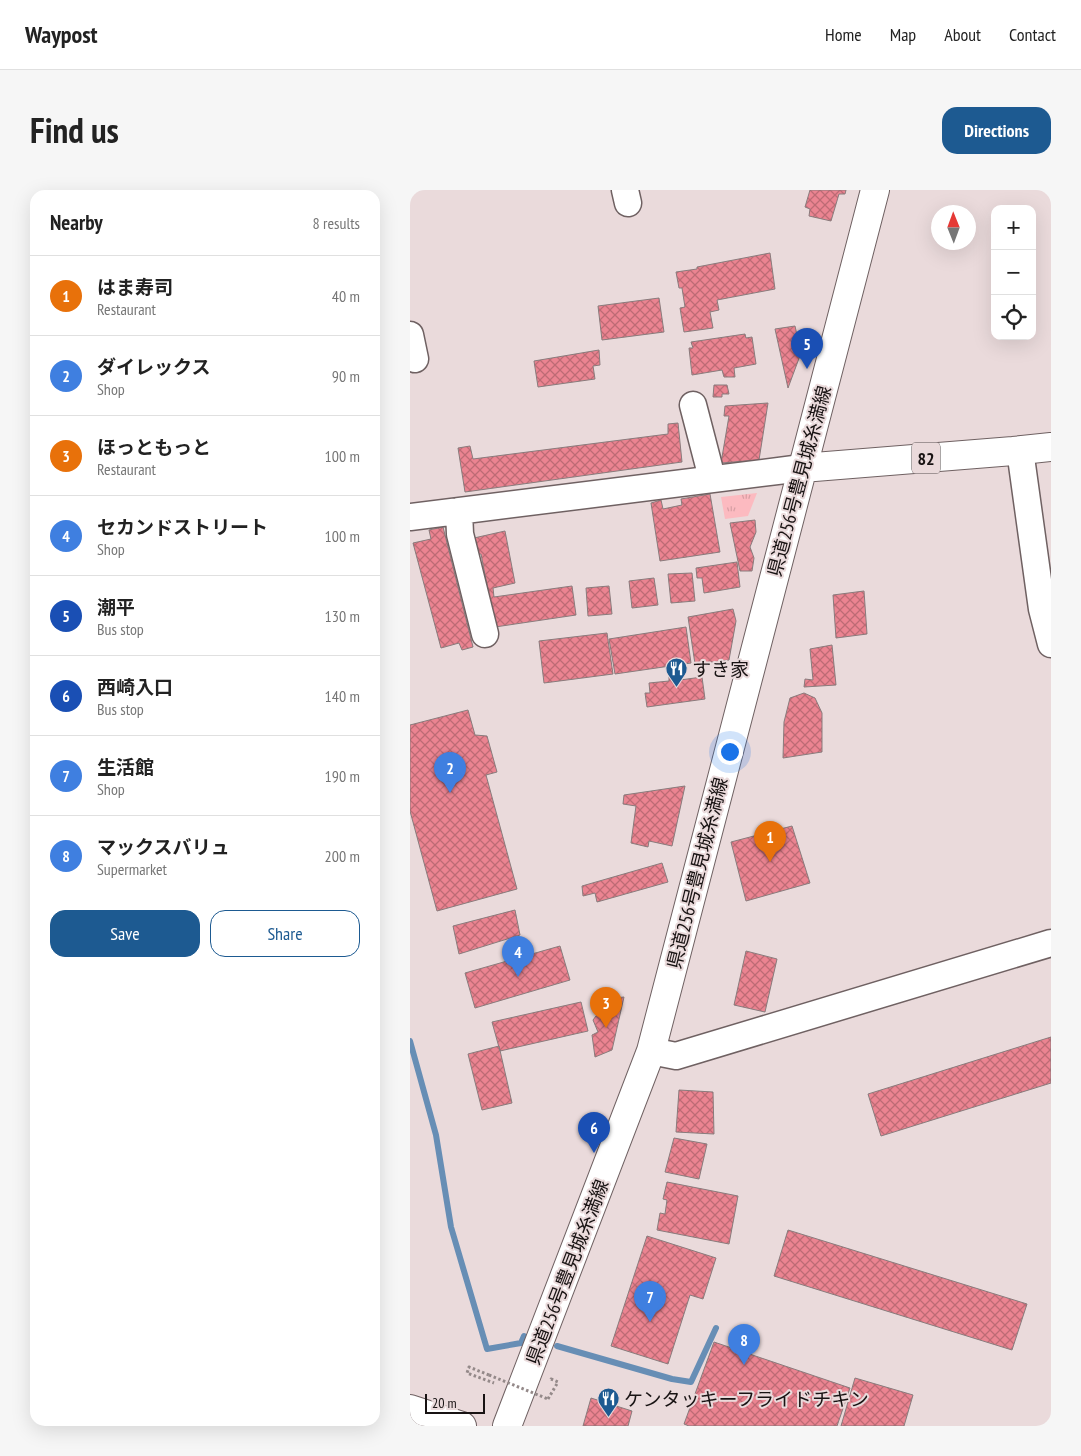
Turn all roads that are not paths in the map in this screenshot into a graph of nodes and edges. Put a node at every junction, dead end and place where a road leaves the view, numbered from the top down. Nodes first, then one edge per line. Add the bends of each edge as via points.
1 (875, 190) edge
2 (694, 405) dead end
3 (1051, 447) edge
4 (1020, 450) junction
5 (802, 468) junction
6 (712, 478) junction
7 (459, 511) junction
8 (410, 517) edge
9 (485, 634) dead end
10 (1051, 644) edge
11 (1051, 943) edge
12 (651, 1051) junction
13 (410, 1409) edge
14 (462, 1426) edge
15 (507, 1426) edge

1 - 5 main road, 県道256号豊見城糸満線
2 - 6 street
3 - 4 main road, 82
4 - 5 main road, 82
4 - 10 street via 1042,609
5 - 6 street
5 - 12 main road, 県道256号豊見城糸満線
6 - 7 street
7 - 8 street
7 - 9 street via 460,534
11 - 12 street via 676,1056
12 - 15 main road, 県道256号豊見城糸満線
13 - 14 main road

